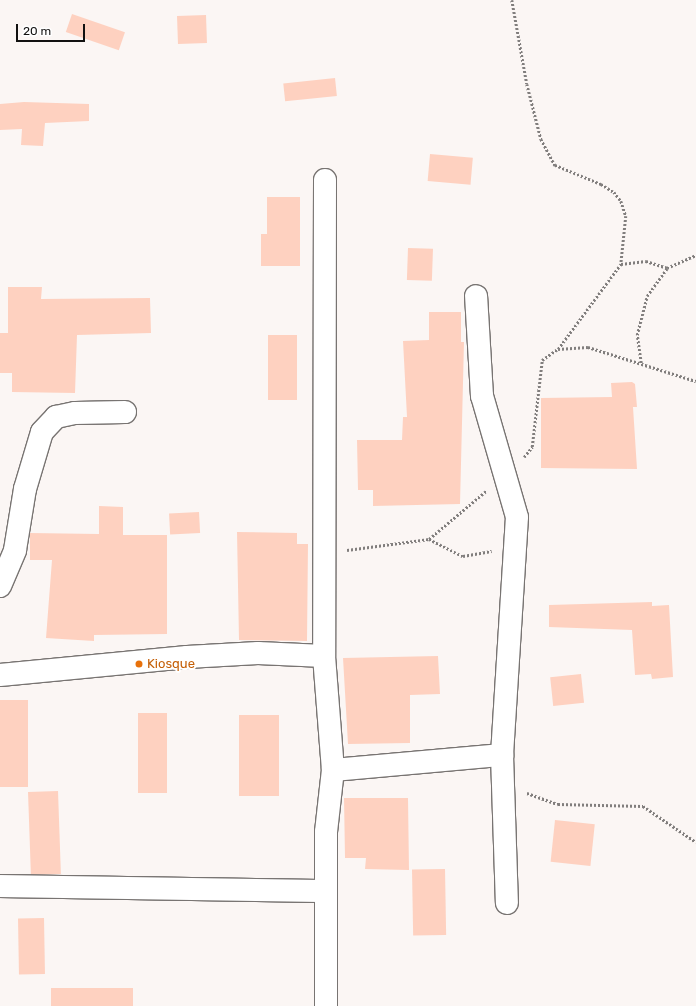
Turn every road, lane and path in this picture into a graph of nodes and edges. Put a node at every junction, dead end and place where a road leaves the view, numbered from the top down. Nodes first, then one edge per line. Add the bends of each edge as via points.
1 (512, 0) edge
2 (325, 180) dead end
3 (696, 256) edge
4 (621, 264) junction
5 (667, 268) junction
6 (476, 296) dead end
7 (558, 349) junction
8 (641, 363) junction
9 (696, 381) edge
10 (125, 412) dead end
11 (507, 477) junction
12 (429, 538) junction
13 (514, 546) junction
14 (326, 552) junction
15 (0, 586) edge
16 (324, 656) junction
17 (0, 675) edge
18 (502, 755) junction
19 (333, 770) junction
20 (523, 789) dead end
21 (696, 842) edge
22 (0, 886) edge
23 (325, 891) junction
24 (507, 903) dead end
25 (326, 1006) edge

1 - 4 path via 526,84 541,139 555,166 601,184 614,192 621,201 626,216
2 - 14 street
3 - 5 path
4 - 5 path via 646,261
4 - 7 path
5 - 8 path via 647,296 637,335
6 - 11 street via 482,396
7 - 8 path via 588,347
7 - 11 path via 542,360 532,447
8 - 9 path
10 - 15 street via 75,412 56,417 42,432 25,489 15,550
11 - 12 path via 456,513
11 - 13 street via 517,517
12 - 13 path via 463,556
12 - 14 path
13 - 18 street
14 - 16 street
16 - 17 street via 258,654 195,657
16 - 19 street
18 - 19 street
18 - 24 street
19 - 23 street
20 - 21 path via 536,798 558,804 642,806
22 - 23 street
23 - 25 street

